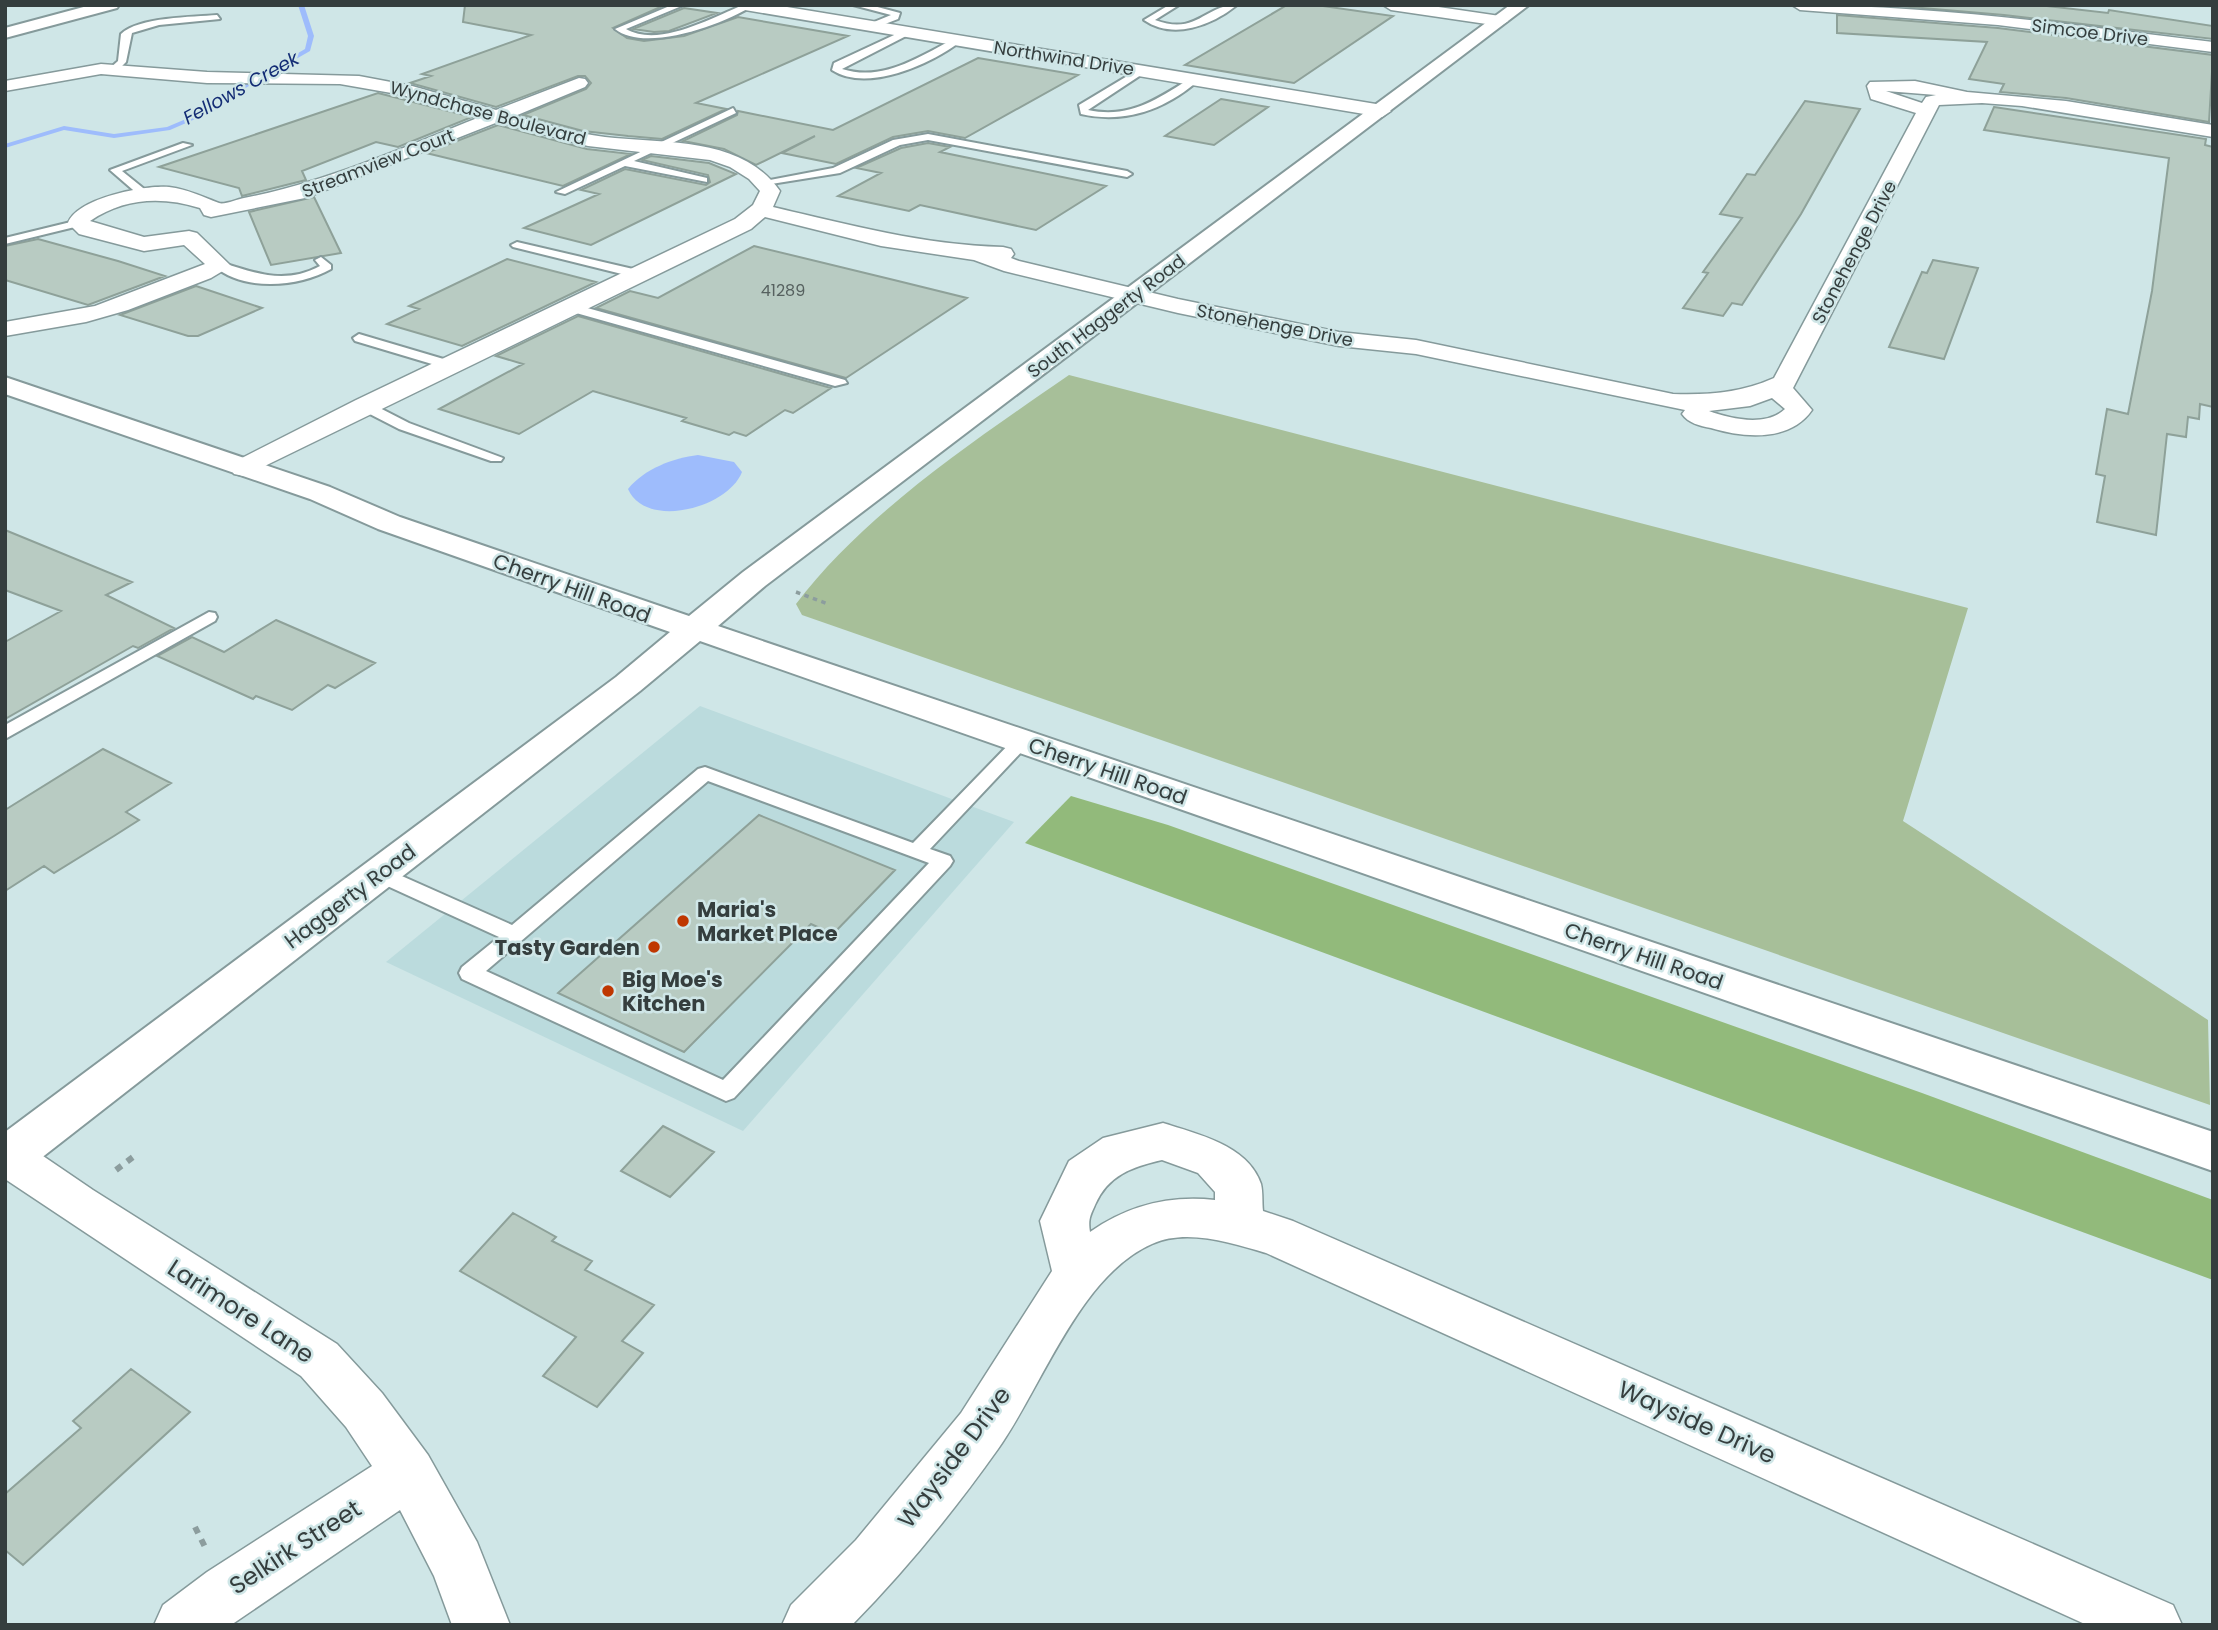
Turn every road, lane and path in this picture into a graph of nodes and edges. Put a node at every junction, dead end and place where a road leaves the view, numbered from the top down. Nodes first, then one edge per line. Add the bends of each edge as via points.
1 (111, 5) edge
2 (680, 5) edge
3 (857, 5) edge
4 (1175, 5) edge
5 (1233, 5) edge
6 (1391, 5) edge
7 (1521, 5) edge
8 (1800, 5) edge
9 (756, 6) edge
10 (217, 18) dead end
11 (1500, 21) junction
12 (872, 26) junction
13 (908, 32) junction
14 (5, 33) edge
15 (957, 41) junction
16 (2213, 47) edge
17 (114, 69) junction
18 (1142, 71) junction
19 (1194, 80) junction
20 (579, 83) dead end
21 (5, 86) edge
22 (1971, 95) junction
23 (733, 111) dead end
24 (1382, 111) junction
25 (1928, 111) junction
26 (496, 116) junction
27 (2213, 131) edge
28 (187, 145) dead end
29 (653, 148) junction
30 (623, 162) junction
31 (1127, 174) dead end
32 (703, 180) dead end
33 (765, 182) junction
34 (561, 192) dead end
35 (144, 194) junction
36 (760, 210) junction
37 (211, 211) junction
38 (79, 223) junction
39 (189, 238) junction
40 (5, 241) edge
41 (517, 245) dead end
42 (321, 260) dead end
43 (220, 266) junction
44 (642, 275) junction
45 (1160, 286) junction
46 (1209, 289) dead end
47 (573, 308) junction
48 (5, 329) edge
49 (359, 338) dead end
50 (1416, 347) junction
51 (452, 366) junction
52 (840, 383) dead end
53 (5, 385) edge
54 (365, 406) junction
55 (496, 458) dead end
56 (244, 468) junction
57 (796, 592) dead end
58 (828, 604) dead end
59 (209, 617) dead end
60 (694, 631) junction
61 (5, 733) edge
62 (1021, 742) junction
63 (916, 851) junction
64 (379, 874) junction
65 (514, 936) junction
66 (2213, 1153) edge
67 (6, 1157) edge
68 (133, 1157) dead end
69 (116, 1170) dead end
70 (1240, 1225) junction
71 (1077, 1274) junction
72 (409, 1473) junction
73 (195, 1527) dead end
74 (210, 1557) dead end
75 (183, 1625) edge
76 (481, 1625) edge
77 (811, 1625) edge
78 (2153, 1625) edge

1 - 14 main road
2 - 9 lane via 619,29 657,37
3 - 12 lane via 896,13
4 - 5 lane via 1148,20 1196,27
6 - 11 street
7 - 11 main road, South Haggerty Road
8 - 16 street, Simcoe Drive via 1998,20
9 - 12 street, Northwind Drive
10 - 17 lane via 159,23 129,31 122,62
11 - 24 main road, South Haggerty Road
12 - 13 street, Northwind Drive
13 - 15 street, Northwind Drive
13 - 15 lane via 837,65 837,70 863,77 890,74
15 - 18 street, Northwind Drive
17 - 21 street, Wyndchase Boulevard
17 - 26 street, Wyndchase Boulevard via 375,84 438,97
18 - 19 street, Northwind Drive
18 - 19 lane via 1082,107 1084,112 1135,116
19 - 24 street, Northwind Drive
20 - 26 street, Streamview Court
22 - 25 street via 1939,97
22 - 25 street via 1915,86 1876,86 1877,95
22 - 27 street
23 - 29 lane
24 - 45 main road, South Haggerty Road via 1251,206
25 - 50 street, Stonehenge Drive via 1784,383 1776,389 1798,410 1792,420 1767,428 1721,423 1673,402
26 - 29 street, Wyndchase Boulevard via 589,140
26 - 37 street, Streamview Court via 309,190
28 - 35 lane via 115,170
29 - 30 lane
29 - 33 street, Wyndchase Boulevard via 720,157 754,170
30 - 32 lane
30 - 34 lane
31 - 33 lane via 928,137 897,142 836,171
33 - 36 street via 770,191
35 - 37 street via 170,193 209,204
35 - 38 street via 92,211
36 - 44 street via 734,229
36 - 45 street via 905,243 979,254 1012,266
37 - 39 street via 203,227
38 - 39 street via 86,229 144,244
38 - 40 lane
39 - 43 street
41 - 44 lane
42 - 43 lane via 327,267 298,279 244,278
43 - 48 street via 122,305
44 - 47 street
45 - 50 street, Stonehenge Drive via 1339,339
45 - 60 main road, South Haggerty Road via 754,579
46 - 50 street, Stonehenge Drive via 1378,330
47 - 51 street
47 - 52 lane
49 - 51 lane
51 - 54 street
53 - 56 main road, Cherry Hill Road
54 - 55 lane via 404,426
54 - 56 street
56 - 60 main road, Cherry Hill Road
57 - 58 path
59 - 61 lane
60 - 62 main road, Cherry Hill Road via 767,652
60 - 64 main road, Haggerty Road
62 - 63 lane
62 - 66 main road, Cherry Hill Road
63 - 65 lane via 705,773
63 - 65 lane via 943,861 726,1092 470,973
64 - 65 lane
64 - 67 main road, Haggerty Road
67 - 72 street, Larimore Lane via 319,1360 364,1410
68 - 69 path
70 - 71 street, Wayside Drive via 1158,1219 1120,1235
70 - 71 street via 1238,1185 1214,1160 1163,1141 1119,1151 1085,1174 1064,1221
70 - 78 street, Wayside Drive via 1289,1241
71 - 77 street, Wayside Drive via 980,1431 876,1560
72 - 75 street, Selkirk Street
72 - 76 street, Larimore Lane via 457,1562
73 - 74 path

